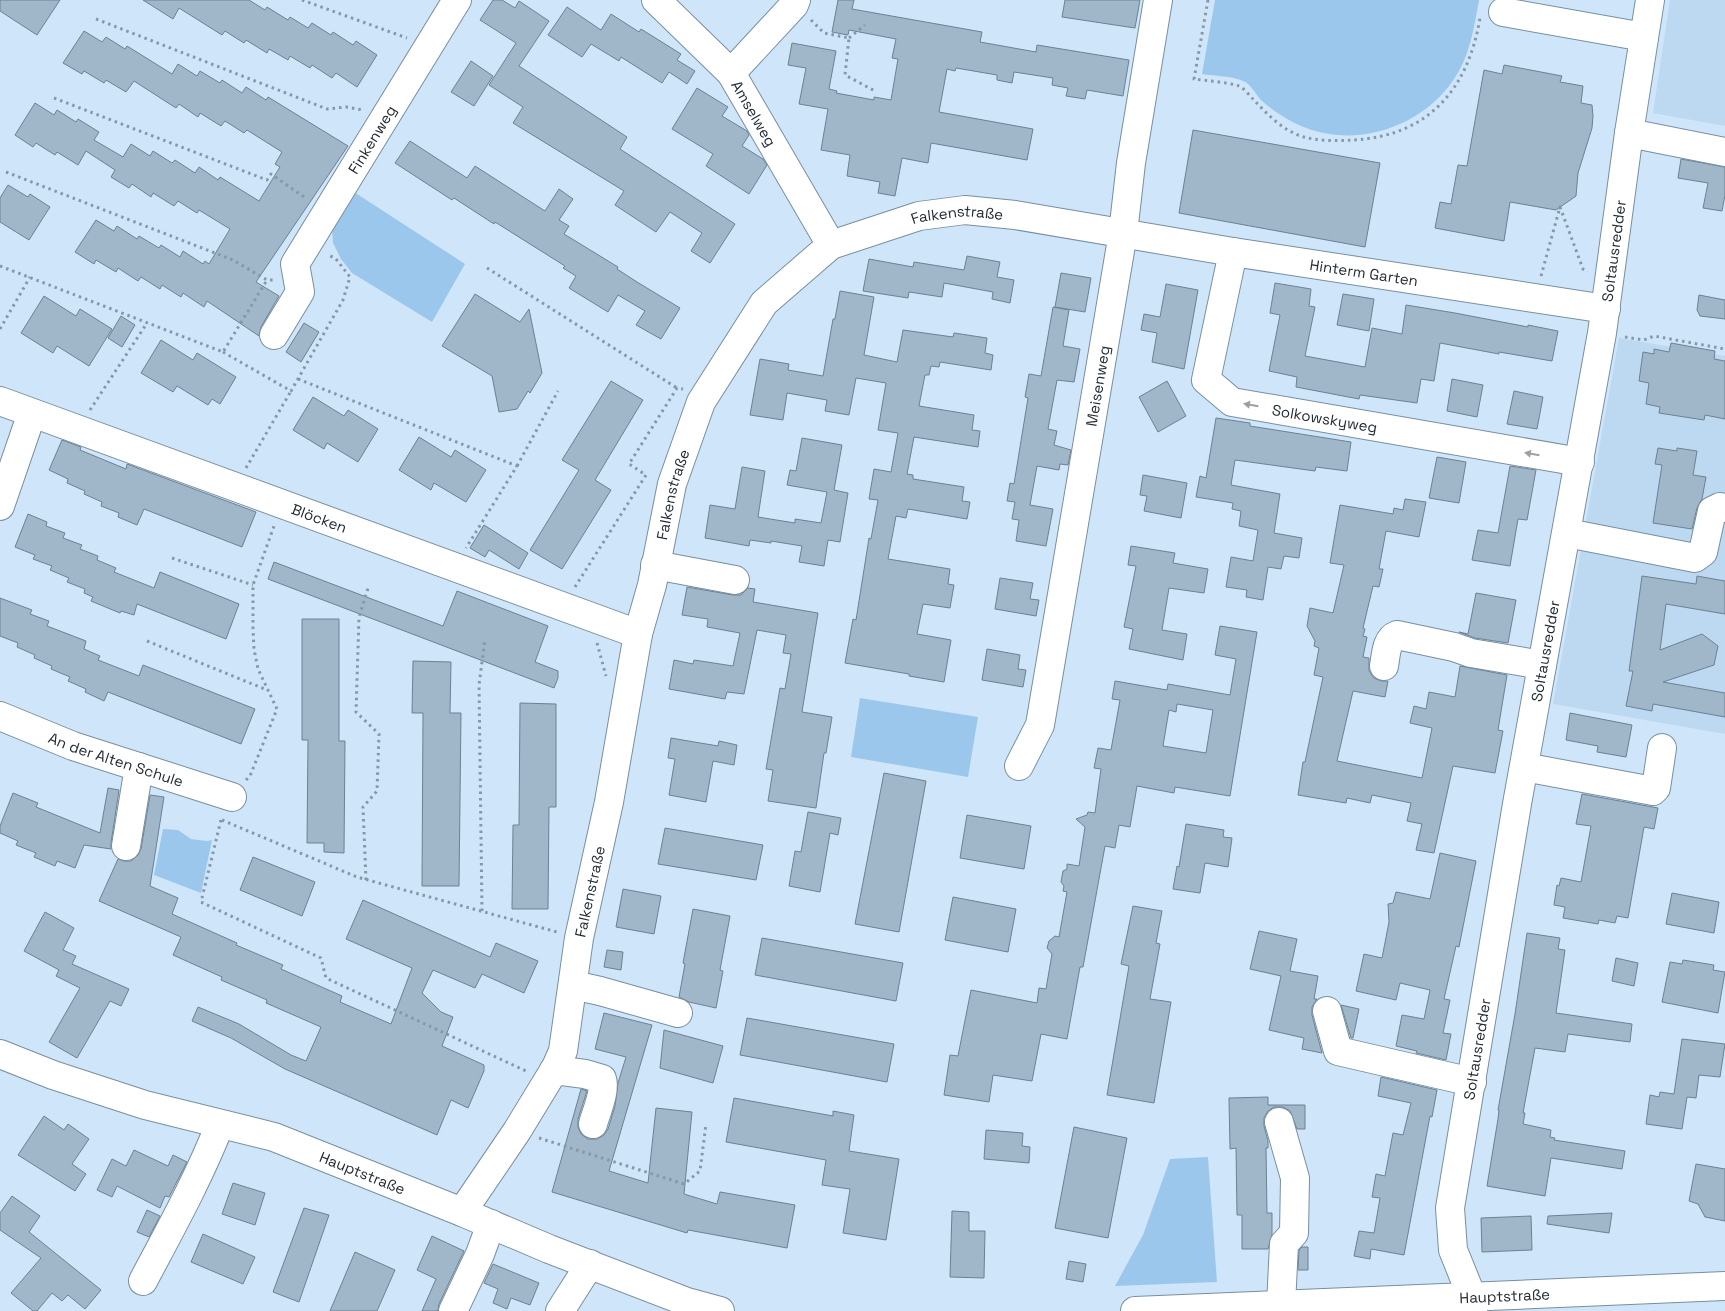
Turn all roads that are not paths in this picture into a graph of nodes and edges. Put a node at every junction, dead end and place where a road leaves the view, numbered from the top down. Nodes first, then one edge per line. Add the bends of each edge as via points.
1 (457, 0) edge
2 (656, 0) edge
3 (1158, 0) edge
4 (1650, 0) edge
5 (795, 2) edge
6 (1492, 14) road end
7 (1644, 36) junction
8 (732, 73) junction
9 (1629, 133) junction
10 (1725, 152) edge
11 (1123, 233) junction
12 (831, 245) junction
13 (1233, 252) junction
14 (1604, 321) junction
15 (274, 336) dead end
16 (0, 401) edge
17 (32, 413) junction
18 (1580, 462) junction
19 (0, 506) edge
20 (1725, 508) edge
21 (1567, 533) junction
22 (656, 565) junction
23 (735, 580) dead end
24 (638, 634) junction
25 (1542, 665) junction
26 (1384, 666) dead end
27 (0, 716) edge
28 (1662, 748) dead end
29 (1019, 766) dead end
30 (139, 767) junction
31 (1524, 767) junction
32 (227, 808) road end
33 (126, 846) dead end
34 (572, 985) junction
35 (1327, 1011) dead end
36 (678, 1013) dead end
37 (0, 1054) edge
38 (550, 1076) junction
39 (1472, 1082) junction
40 (1279, 1122) dead end
41 (220, 1124) junction
42 (593, 1124) dead end
43 (462, 1212) junction
44 (491, 1224) junction
45 (590, 1264) junction
46 (143, 1281) dead end
47 (1725, 1286) edge
48 (1473, 1304) edge
49 (678, 1305) edge
50 (1281, 1305) junction
51 (453, 1311) edge
52 (560, 1311) edge
53 (720, 1311) edge
54 (1135, 1311) edge

1 - 15 street, Finkenweg via 295,264 300,292
2 - 8 street, Amselweg
3 - 11 street, Meisenweg
4 - 7 street, Soltausredder
5 - 8 street
6 - 7 street
7 - 9 street, Soltausredder
8 - 12 street, Amselweg
9 - 10 street
9 - 14 street, Soltausredder
11 - 12 street, Falkenstraße via 965,210 919,216
11 - 13 street, Hinterm Garten
11 - 29 street, Meisenweg via 1040,725
12 - 22 street, Falkenstraße via 764,303 701,402 672,484
13 - 14 street, Hinterm Garten via 1535,298
18 -> 13 street, Solkowskyweg via 1232,402 1206,380
14 - 18 street, Soltausredder
16 - 17 street, Blöcken
17 - 19 street
17 - 24 street, Blöcken
18 - 21 street, Soltausredder
20 - 21 street via 1712,511 1703,552 1695,558
21 - 25 street, Soltausredder
22 - 23 street
22 - 24 street, Falkenstraße
24 - 34 street, Falkenstraße via 609,802
25 - 26 street via 1471,653 1397,635 1389,642
25 - 31 street, Soltausredder
27 - 30 street, An der Alten Schule via 73,746
28 - 31 street via 1653,791
30 - 32 street, An der Alten Schule
30 - 33 street
31 - 39 street, Soltausredder
34 - 36 street
34 - 38 street, Falkenstraße via 563,1050
35 - 39 street via 1338,1051
37 - 41 street, Hauptstraße via 144,1105
38 - 42 street via 585,1074 602,1079 603,1089
38 - 43 street, Falkenstraße via 517,1132
39 - 48 street, Soltausredder via 1450,1208 1453,1250
40 - 50 street via 1295,1178 1294,1233 1284,1244
41 - 43 street, Hauptstraße via 274,1137
41 - 46 street via 189,1193
43 - 44 street, Hauptstraße
44 - 45 street, Hauptstraße
44 - 51 street
45 - 49 street, Hauptstraße
45 - 52 street
47 - 48 street, Hauptstraße
48 - 50 street, Hauptstraße
49 - 53 street, Hauptstraße
50 - 54 street, Hauptstraße

